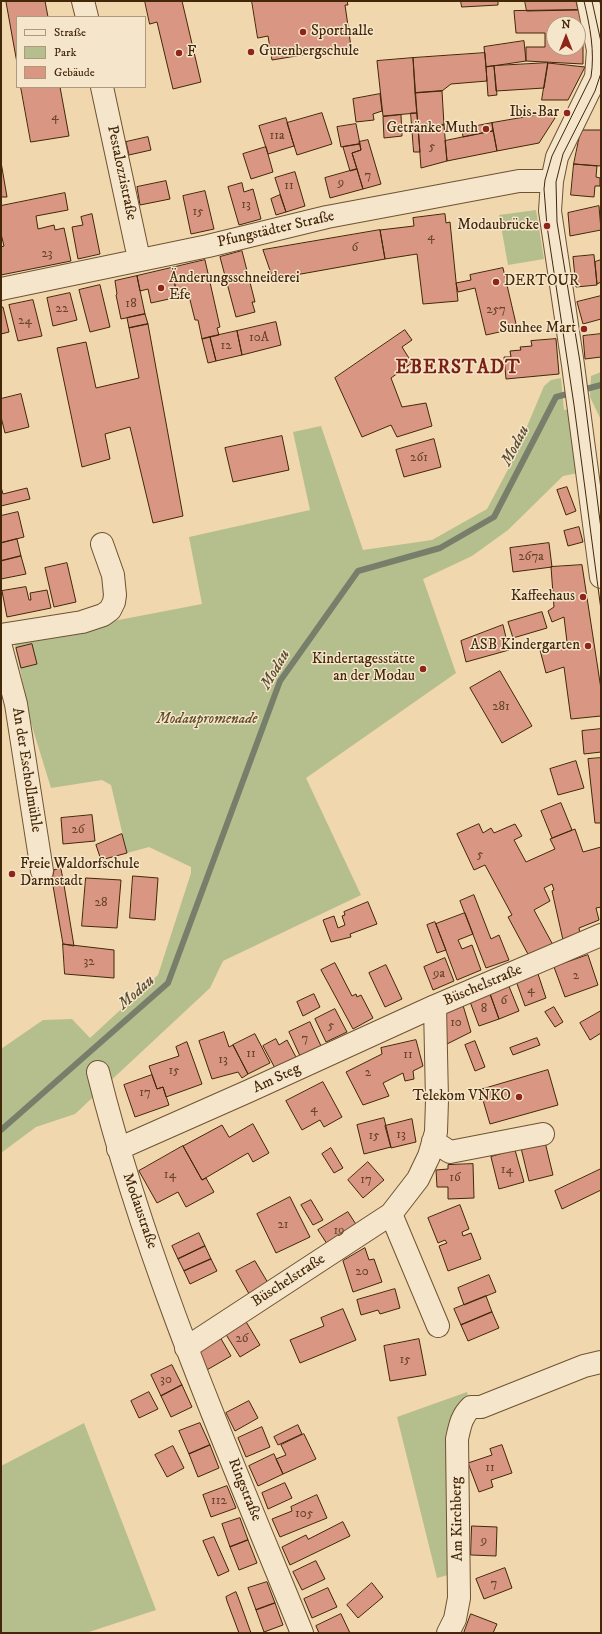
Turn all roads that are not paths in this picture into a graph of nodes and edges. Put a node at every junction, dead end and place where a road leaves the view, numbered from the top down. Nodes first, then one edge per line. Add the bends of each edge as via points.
1 (83, 1) edge
2 (588, 1) edge
3 (87, 16) edge
4 (600, 56) edge
5 (102, 88) edge
6 (552, 181) junction
7 (139, 259) junction
8 (1, 289) edge
9 (597, 511) edge
10 (102, 544) dead end
11 (601, 577) edge
12 (1, 636) edge
13 (1, 647) edge
14 (42, 871) dead end
15 (601, 935) edge
16 (435, 1006) junction
17 (98, 1072) dead end
18 (542, 1134) dead end
19 (433, 1141) junction
20 (118, 1149) junction
21 (391, 1214) junction
22 (438, 1326) dead end
23 (186, 1348) junction
24 (601, 1362) edge
25 (302, 1633) edge
26 (448, 1633) edge

1 - 3 street
2 - 4 street
4 - 6 street via 596,77 558,157
5 - 7 street, Pestalozzistraße
6 - 7 street, Pfungstädter Straße via 519,180 327,217 208,246
6 - 9 street via 551,216 577,397
7 - 8 street, Pfungstädter Straße
9 - 11 street
10 - 12 street via 112,575 115,595 110,610 103,616 82,622
13 - 14 street, An der Eschollmühle via 16,704
15 - 16 street, Büschelstraße
16 - 19 street, Büschelstraße via 437,1100 436,1132
16 - 20 street, Am Steg
17 - 20 street, Modaustraße
18 - 19 street via 450,1152
19 - 21 street, Büschelstraße via 418,1179
20 - 23 street, Modaustraße
21 - 22 street
21 - 23 street, Büschelstraße
23 - 25 street, Ringstraße
24 - 26 street, Am Kirchberg via 584,1366 481,1407 471,1407 465,1413 460,1422 457,1439 459,1598 455,1619

